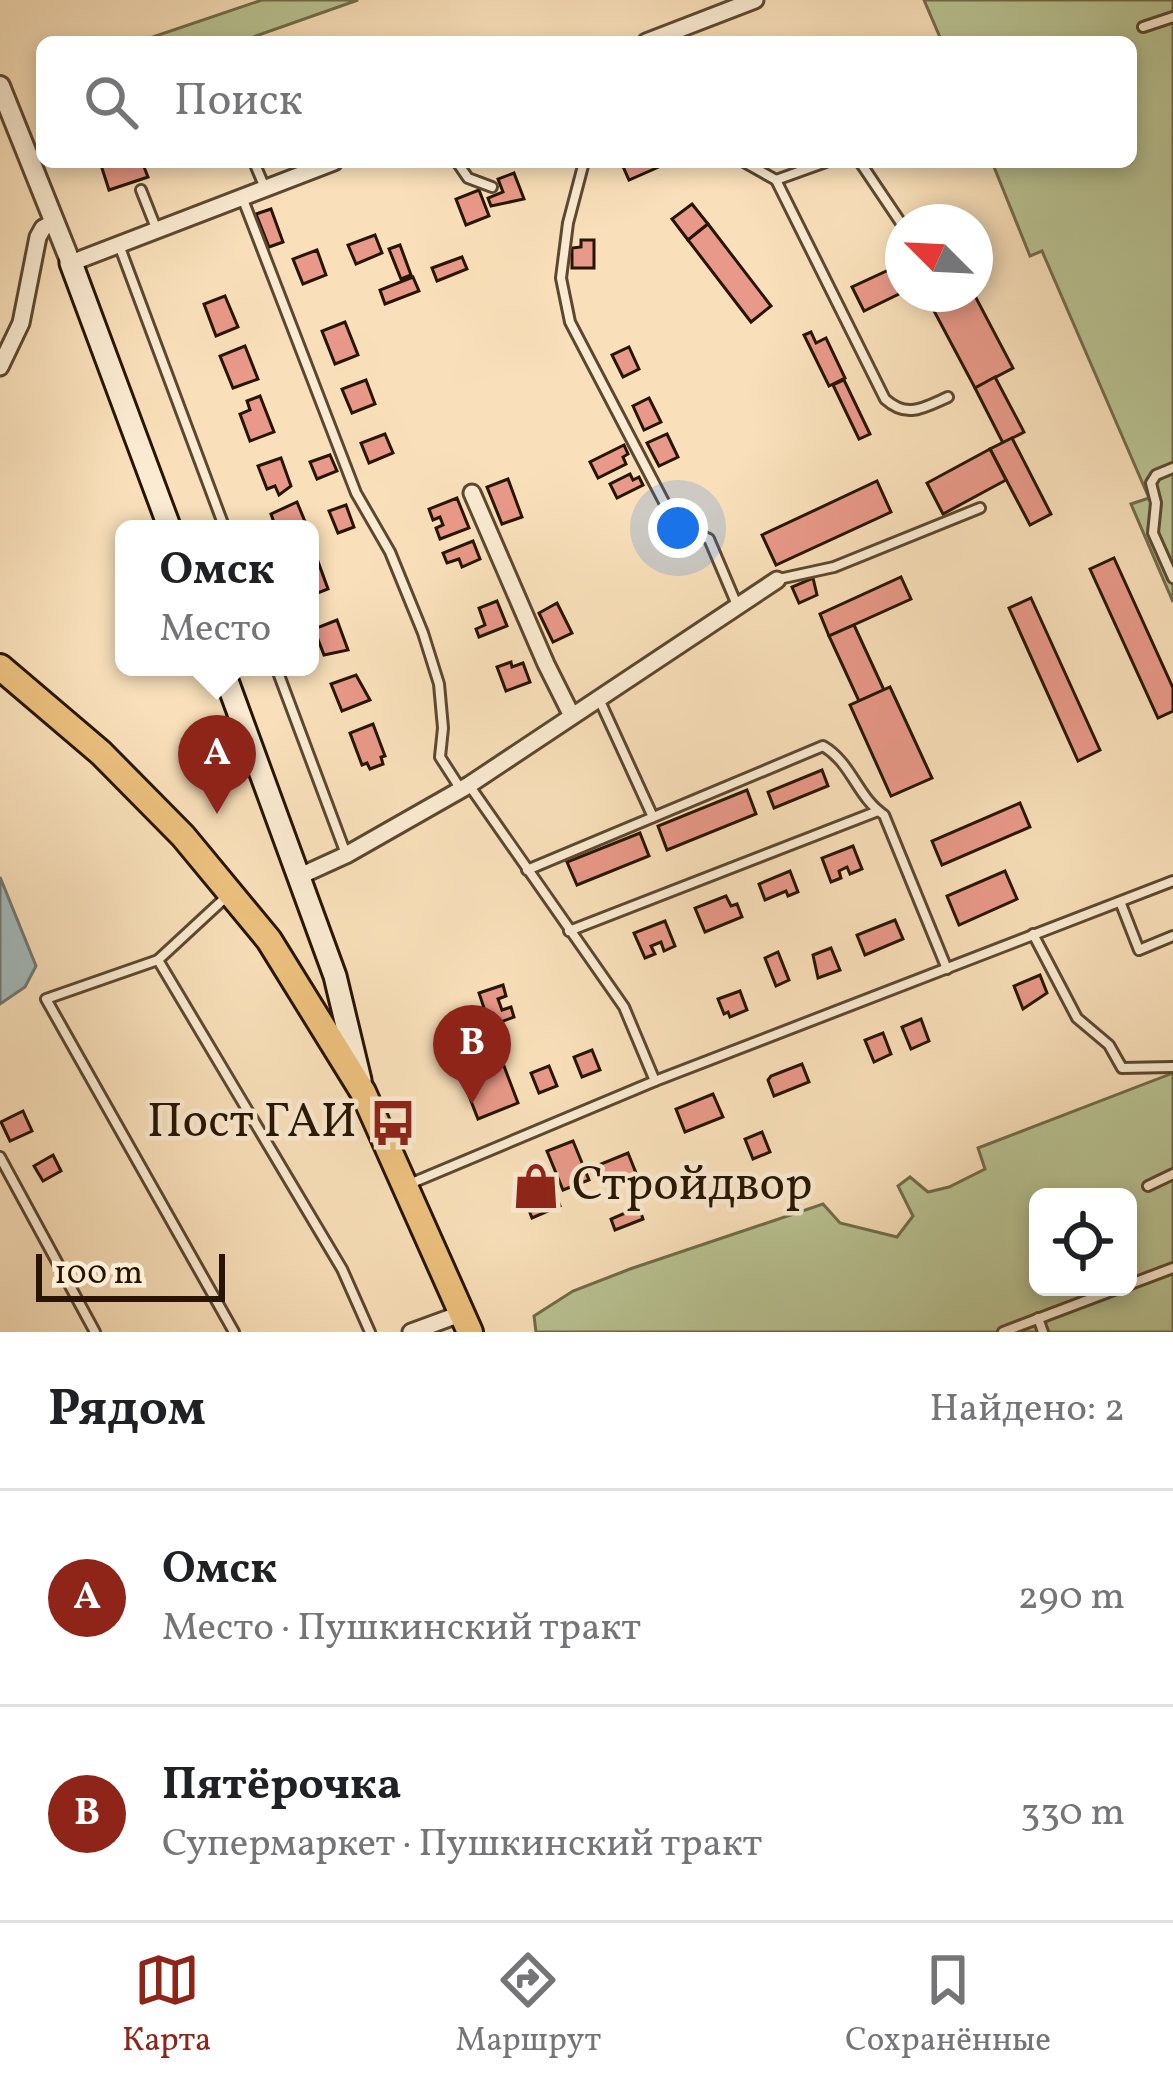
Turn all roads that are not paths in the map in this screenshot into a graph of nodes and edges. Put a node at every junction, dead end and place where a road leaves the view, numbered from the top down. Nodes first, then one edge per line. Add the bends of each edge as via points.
1 (755, 0) edge
2 (1173, 17) edge
3 (1143, 27) dead end
4 (662, 36) edge
5 (0, 86) edge
6 (257, 168) edge
7 (318, 168) edge
8 (461, 168) edge
9 (582, 168) edge
10 (755, 168) edge
11 (809, 168) edge
12 (864, 168) edge
13 (776, 180) junction
14 (492, 187) dead end
15 (265, 188) junction
16 (141, 190) dead end
17 (242, 197) junction
18 (888, 204) edge
19 (54, 222) junction
20 (157, 230) junction
21 (119, 245) junction
22 (71, 263) junction
23 (0, 368) edge
24 (948, 397) dead end
25 (1173, 468) edge
26 (472, 493) dead end
27 (980, 508) dead end
28 (167, 520) edge
29 (222, 520) edge
30 (1173, 578) edge
31 (777, 580) joint
32 (737, 606) junction
33 (0, 667) edge
34 (225, 676) edge
35 (279, 676) edge
36 (599, 698) junction
37 (572, 716) junction
38 (465, 787) junction
39 (878, 812) junction
40 (653, 818) junction
41 (346, 855) junction
42 (527, 870) junction
43 (300, 876) junction
44 (1173, 881) edge
45 (232, 891) junction
46 (1120, 904) junction
47 (569, 931) junction
48 (1034, 934) junction
49 (1173, 936) edge
50 (158, 960) junction
51 (947, 969) junction
52 (1173, 1067) edge
53 (655, 1082) junction
54 (363, 1092) junction
55 (0, 1156) edge
56 (1173, 1174) edge
57 (406, 1186) junction
58 (1148, 1186) dead end
59 (1173, 1268) edge
60 (1137, 1282) edge
61 (1098, 1296) edge
62 (1038, 1318) junction
63 (466, 1323) edge
64 (95, 1332) edge
65 (234, 1332) edge
66 (370, 1332) edge
67 (411, 1332) edge
68 (1003, 1332) edge
69 (1043, 1332) edge

1 - 4 street
2 - 3 lane
5 - 19 street
6 - 15 lane
7 - 15 street
8 - 14 lane
9 - 32 lane via 561,278 570,322 676,525 709,538
10 - 13 lane
11 - 13 lane
12 - 18 lane
13 - 24 lane via 885,399 913,412
15 - 17 street
16 - 20 lane
17 - 20 street
17 - 38 lane via 356,493 423,633 439,684 440,757
19 - 22 street
19 - 23 street via 38,237 21,323
20 - 21 street
21 - 22 street
21 - 29 lane
22 - 28 main road
25 - 30 lane via 1150,483 1153,532
26 - 37 street
27 - 31 lane
31 - 32 street
32 - 36 street
33 - 45 main road via 100,752
34 - 43 main road
35 - 41 lane
36 - 37 street
36 - 40 lane
37 - 38 street
38 - 41 street
38 - 42 lane
39 - 40 lane via 838,754 823,746
39 - 47 lane
39 - 51 lane
40 - 42 lane
41 - 43 street
42 - 47 lane
43 - 54 main road
44 - 46 lane
45 - 50 lane
45 - 54 main road
46 - 48 lane
46 - 49 lane via 1139,950
47 - 53 lane via 624,1007
48 - 51 lane
48 - 52 lane via 1077,1018 1122,1068
50 - 65 lane via 46,999
50 - 66 lane via 342,1269
51 - 53 lane
53 - 57 lane
54 - 57 main road
55 - 64 lane
56 - 58 lane
57 - 63 main road
59 - 60 lane
61 - 62 lane
62 - 68 lane
62 - 69 lane
63 - 67 street

